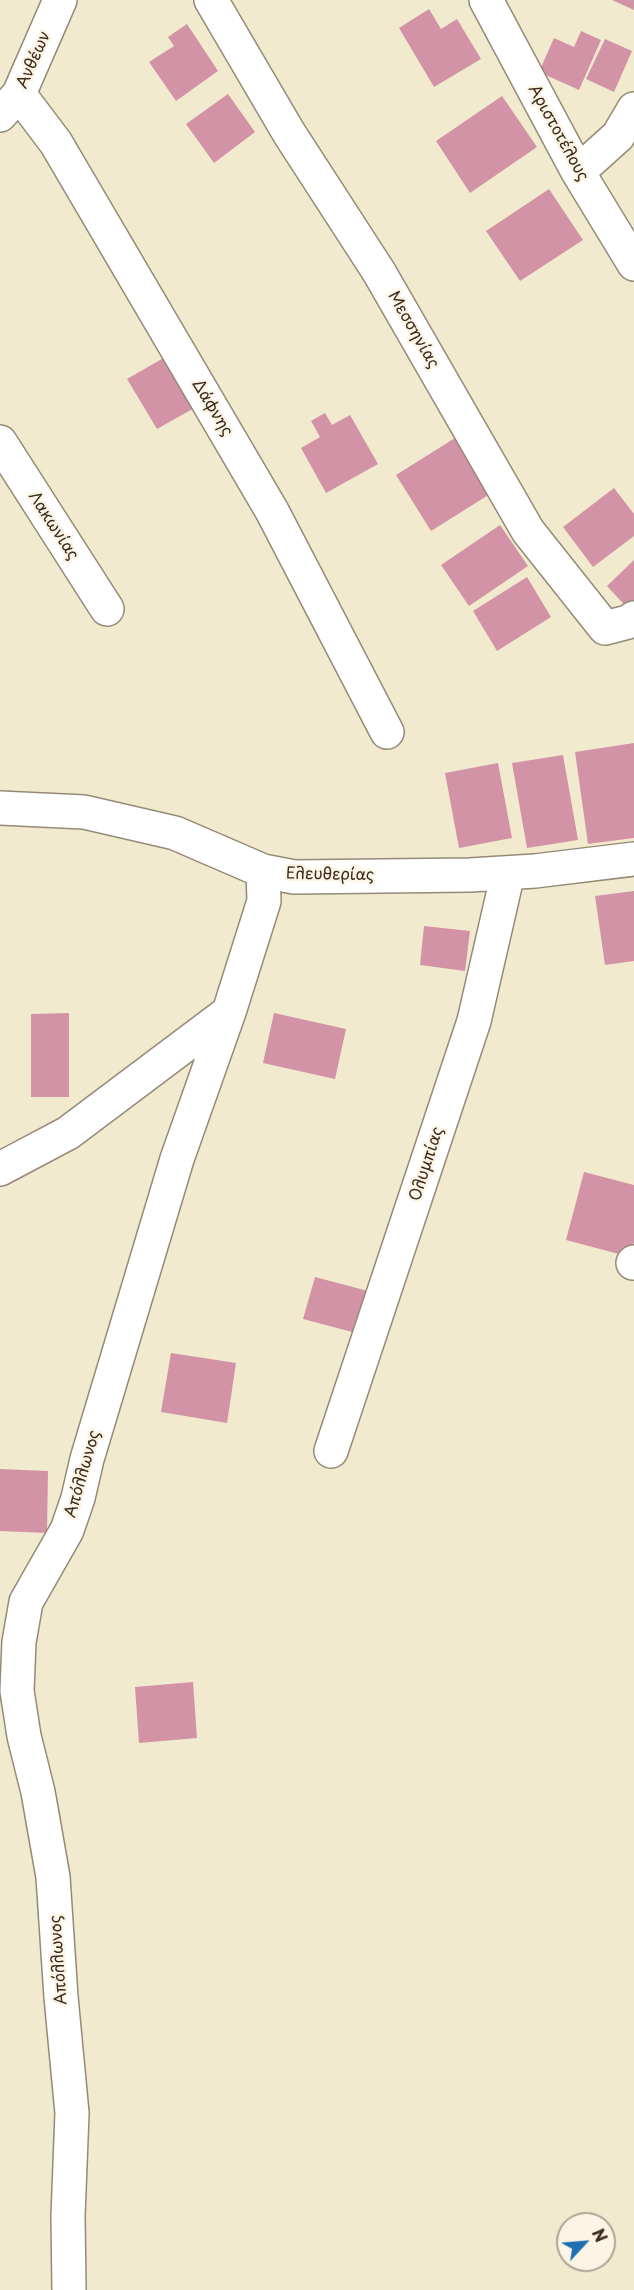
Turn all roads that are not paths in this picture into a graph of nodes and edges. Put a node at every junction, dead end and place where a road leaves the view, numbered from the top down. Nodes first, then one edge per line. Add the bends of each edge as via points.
1 (60, 0) edge
2 (211, 0) edge
3 (486, 0) edge
4 (10, 104) edge
5 (634, 109) edge
6 (578, 172) junction
7 (634, 264) edge
8 (0, 442) edge
9 (107, 609) dead end
10 (634, 618) edge
11 (387, 732) dead end
12 (0, 808) edge
13 (634, 859) edge
14 (263, 871) junction
15 (508, 873) junction
16 (229, 1012) junction
17 (0, 1169) edge
18 (331, 1451) dead end
19 (69, 2290) edge

1 - 4 street, Ανθέων
2 - 10 street, Μεσσηνίας via 289,133 379,272 528,531 605,628
3 - 6 street, Αριστοτέλους
4 - 11 street, Δάφνης via 56,143 272,510
5 - 6 street via 618,136
6 - 7 street, Αριστοτέλους
8 - 9 street, Λακωνίας
12 - 14 street, Ελευθερίας via 84,812 175,833
13 - 15 street, Ελευθερίας
14 - 15 street, Ελευθερίας via 294,877
14 - 16 street, Απόλλωνος via 264,901
15 - 18 street, Ολυμπίας via 474,1021
16 - 17 street via 68,1133
16 - 19 street, Απόλλωνος via 177,1159 78,1498 67,1530 26,1602 19,1642 17,1691 53,1877 72,2113

